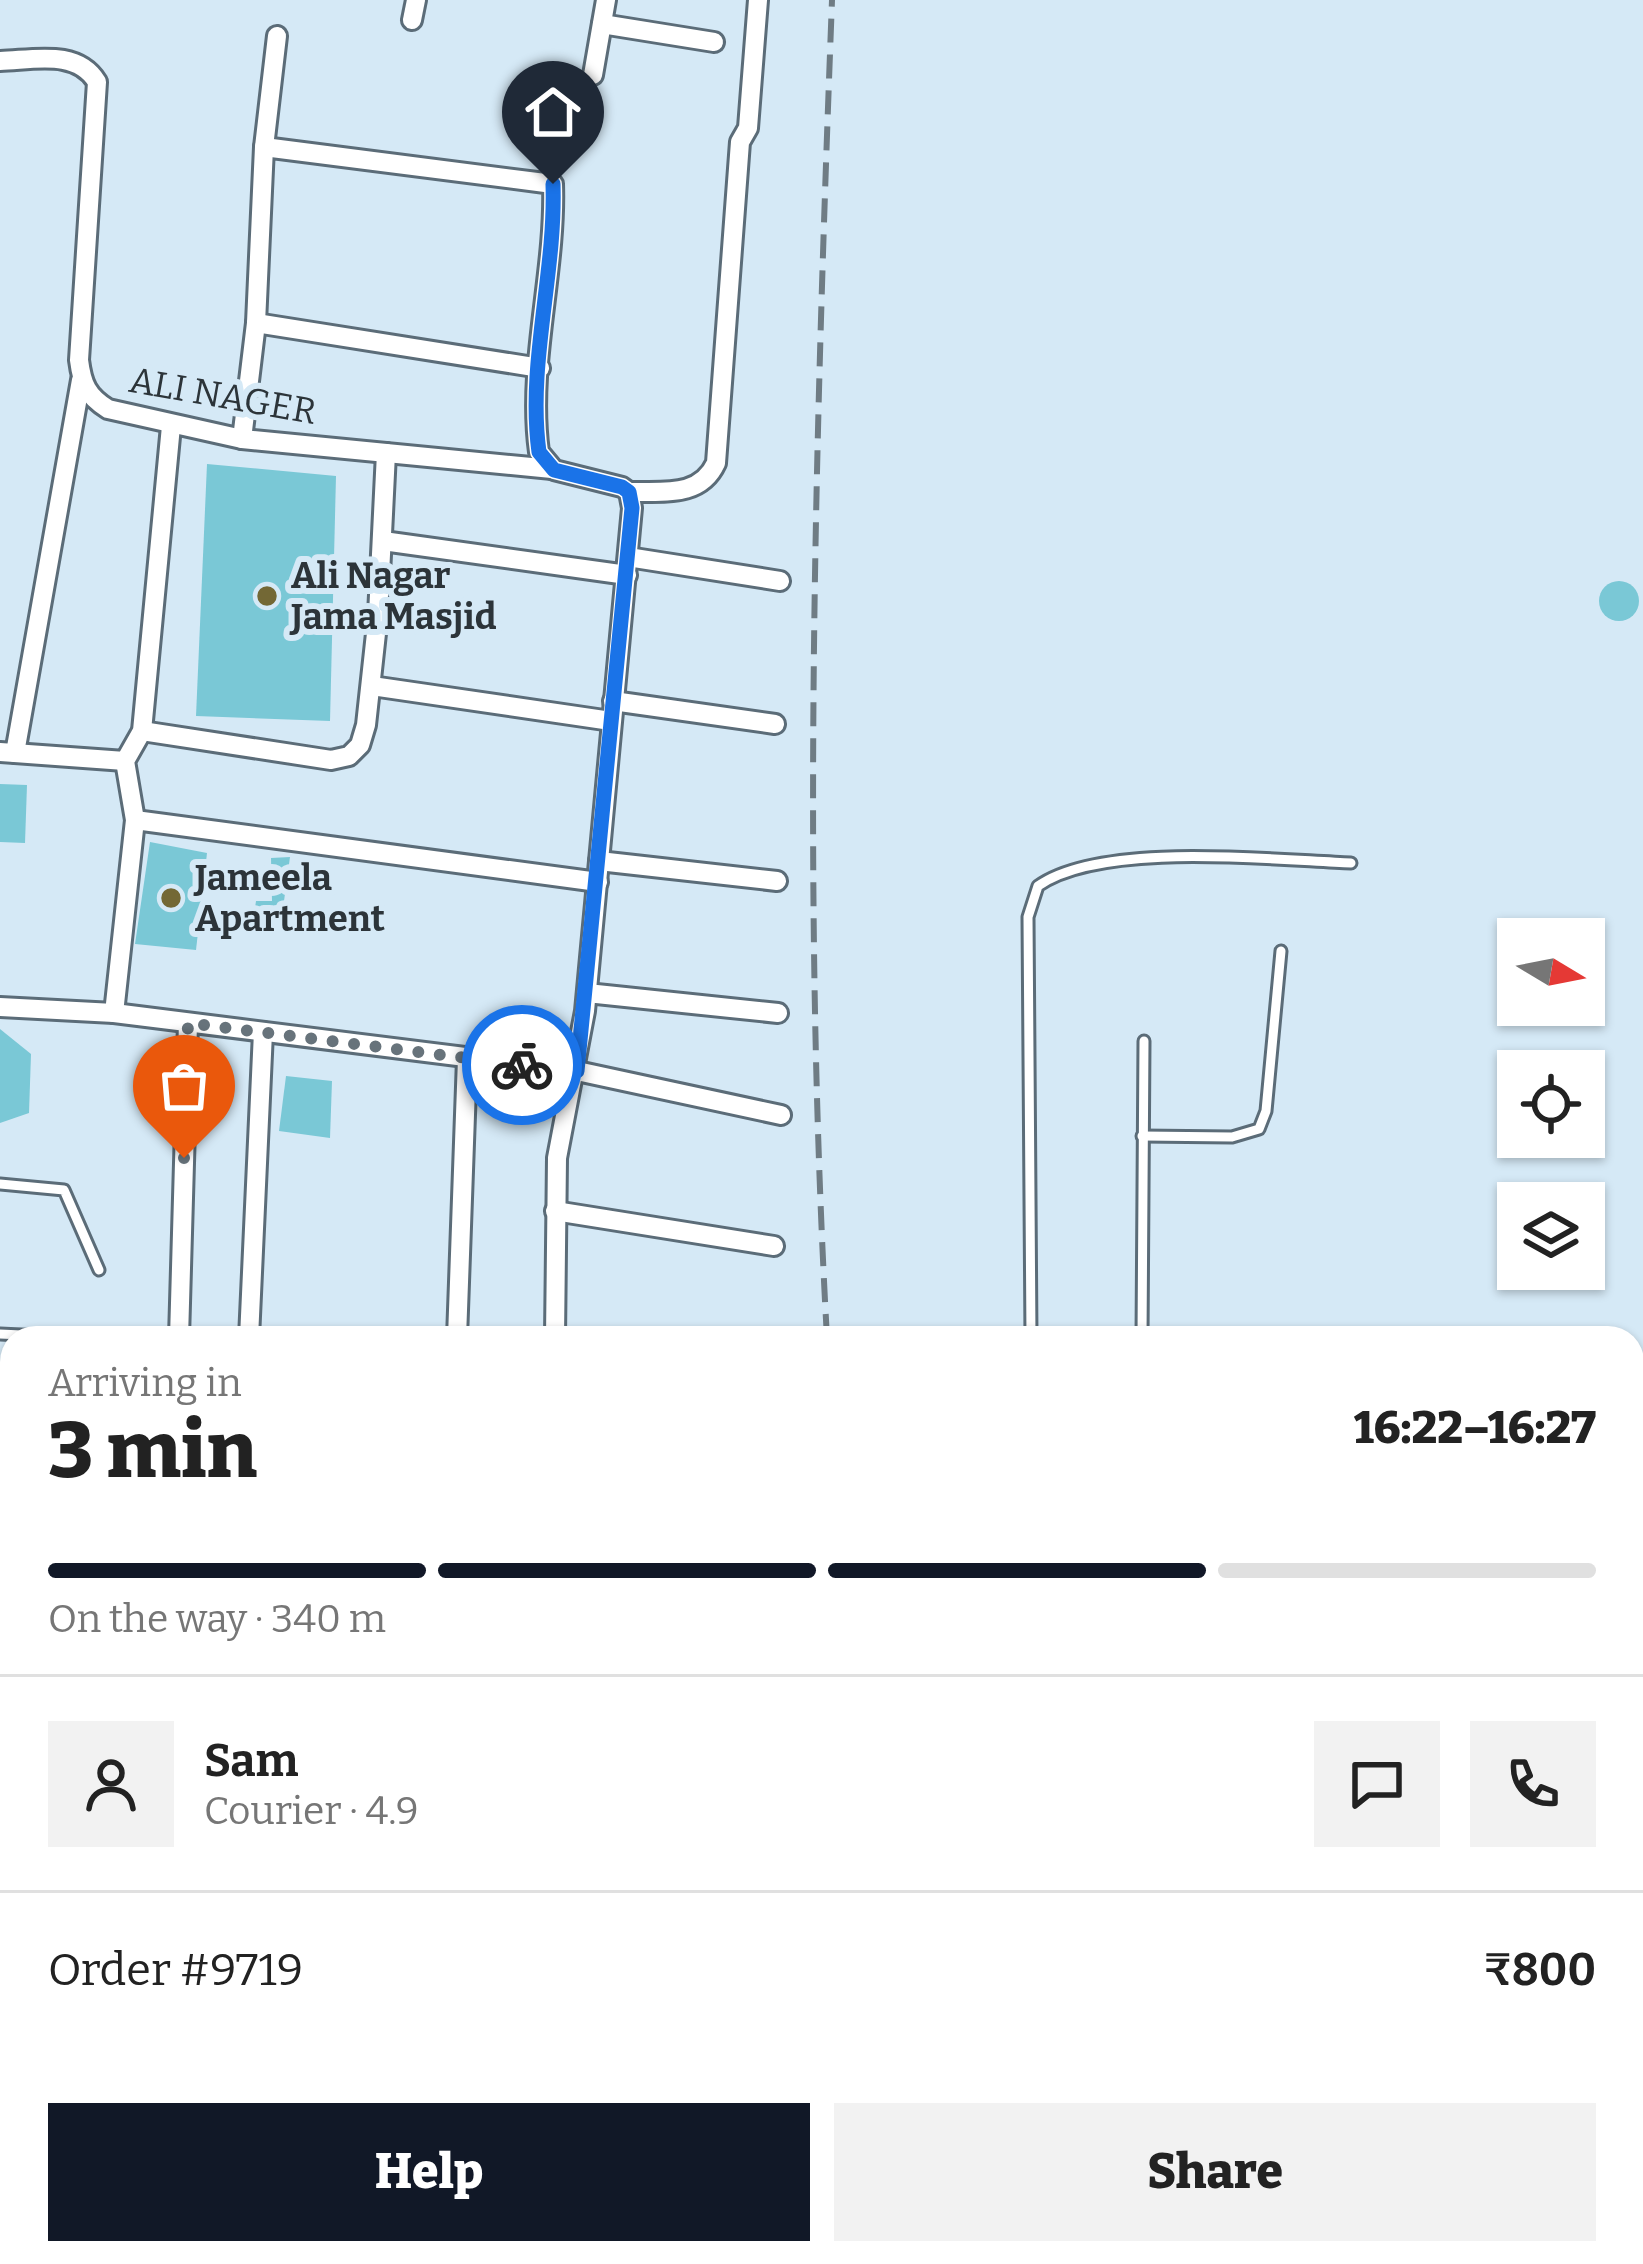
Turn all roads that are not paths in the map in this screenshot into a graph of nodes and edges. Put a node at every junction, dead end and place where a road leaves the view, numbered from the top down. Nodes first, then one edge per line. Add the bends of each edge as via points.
1 (606, 0) edge
2 (758, 0) edge
3 (602, 24) junction
4 (277, 36) dead end
5 (714, 42) dead end
6 (0, 61) edge
7 (593, 75) dead end
8 (264, 147) junction
9 (256, 323) junction
10 (540, 368) junction
11 (82, 380) junction
12 (172, 426) junction
13 (242, 440) junction
14 (386, 453) junction
15 (554, 470) junction
16 (629, 492) junction
17 (382, 541) junction
18 (627, 566) junction
19 (780, 581) dead end
20 (372, 686) junction
21 (612, 711) junction
22 (775, 724) dead end
23 (142, 731) junction
24 (8, 752) edge
25 (124, 761) junction
26 (135, 820) junction
27 (599, 861) junction
28 (1351, 863) dead end
29 (777, 881) dead end
30 (598, 882) junction
31 (1281, 951) dead end
32 (587, 993) junction
33 (0, 1006) edge
34 (114, 1013) junction
35 (778, 1013) dead end
36 (188, 1023) junction
37 (262, 1032) junction
38 (1144, 1041) dead end
39 (467, 1059) junction
40 (577, 1071) junction
41 (781, 1115) dead end
42 (1142, 1136) junction
43 (0, 1184) edge
44 (555, 1211) junction
45 (774, 1246) dead end
46 (99, 1270) dead end
47 (179, 1326) edge
48 (250, 1326) edge
49 (457, 1326) edge
50 (555, 1326) edge
51 (1030, 1326) edge
52 (1142, 1326) edge

1 - 3 street
2 - 16 street via 716,463 696,486
3 - 5 street
3 - 7 street
4 - 8 street
6 - 11 street, ALI NAGER via 70,60 97,82
8 - 9 street
8 - 10 street via 553,184
9 - 10 street
9 - 13 street
10 - 15 street via 539,452
11 - 12 street, ALI NAGER via 90,398 108,409
11 - 24 street
12 - 13 street, ALI NAGER
12 - 23 street
13 - 14 street, ALI NAGER
14 - 15 street, ALI NAGER
14 - 17 street
15 - 16 street, ALI NAGER
16 - 18 street
17 - 18 street
17 - 20 street
18 - 19 street
18 - 21 street
20 - 21 street
20 - 23 street via 360,745 331,760
21 - 22 street
21 - 27 street
23 - 25 street
24 - 25 street
25 - 26 street
26 - 30 street
26 - 34 street
27 - 29 street
27 - 30 street
28 - 51 lane via 1128,861 1064,872 1033,893
30 - 32 street
31 - 42 lane via 1259,1129 1232,1137
32 - 35 street
32 - 40 street
33 - 34 street
34 - 36 street
36 - 37 street
36 - 47 street
37 - 39 street
37 - 48 street
38 - 42 lane
39 - 40 street
39 - 49 street
40 - 41 street
40 - 44 street via 560,1131
42 - 52 lane
43 - 46 lane via 64,1190
44 - 45 street
44 - 50 street

